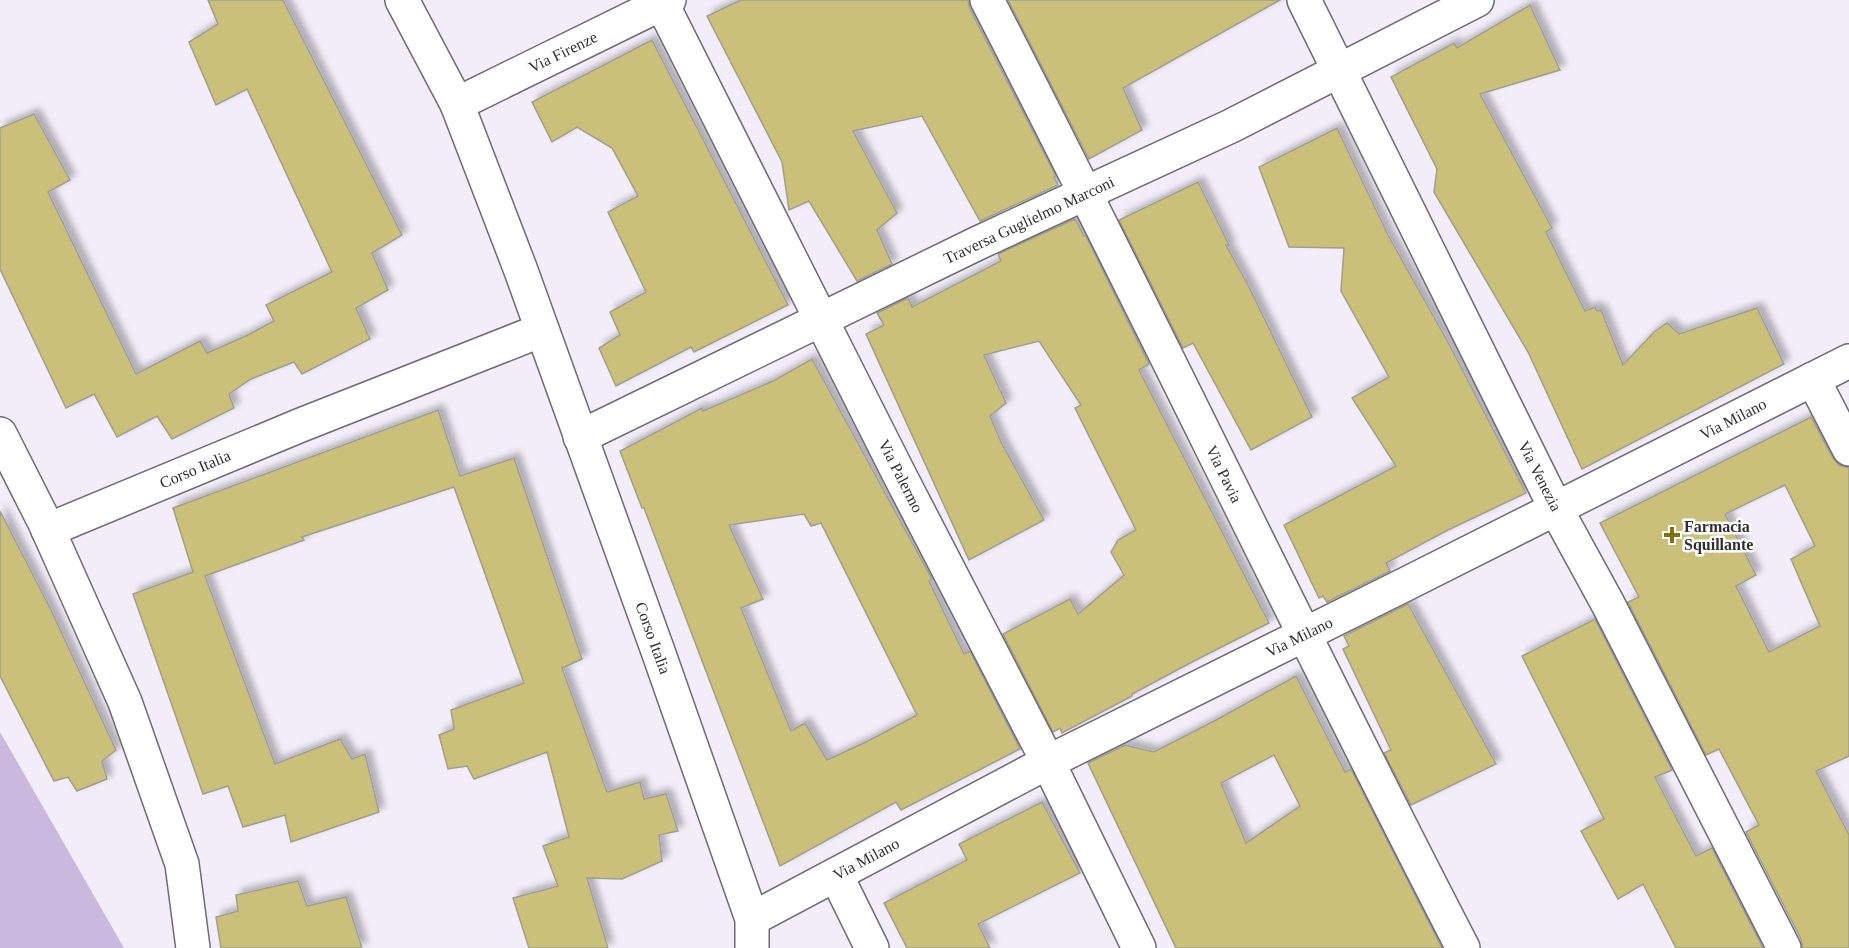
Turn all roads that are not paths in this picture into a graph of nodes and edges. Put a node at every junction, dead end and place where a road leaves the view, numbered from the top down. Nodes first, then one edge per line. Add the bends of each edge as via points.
1 (402, 0) edge
2 (987, 0) edge
3 (1304, 0) edge
4 (1477, 0) edge
5 (666, 2) edge
6 (1339, 72) junction
7 (457, 104) junction
8 (1086, 193) junction
9 (822, 318) junction
10 (542, 330) junction
11 (1849, 361) edge
12 (1813, 379) junction
13 (0, 434) edge
14 (580, 436) junction
15 (1849, 449) edge
16 (1557, 509) junction
17 (48, 530) junction
18 (1304, 634) junction
19 (1048, 762) junction
20 (836, 875) junction
21 (752, 934) edge
22 (193, 948) edge
23 (872, 948) edge
24 (1139, 948) edge
25 (1463, 948) edge
26 (1784, 948) edge

1 - 7 street, Corso Italia
2 - 8 street, Via Pavia
3 - 6 street, Via Venezia
4 - 6 street, Traversa Guglielmo Marconi
5 - 7 street, Via Firenze
5 - 9 street, Via Palermo
6 - 8 street, Traversa Guglielmo Marconi
6 - 16 street, Via Venezia
7 - 10 street, Corso Italia
8 - 9 street, Traversa Guglielmo Marconi
8 - 18 street, Via Pavia
9 - 14 street, Traversa Guglielmo Marconi
9 - 19 street, Via Palermo
10 - 14 street, Corso Italia
10 - 17 street, Corso Italia
11 - 12 street, Via Milano
12 - 15 street
12 - 16 street, Via Milano
13 - 17 street
14 - 21 street, Corso Italia via 659,654
16 - 18 street, Via Milano
16 - 26 street, Via Venezia
17 - 22 street via 125,702 182,864
18 - 19 street, Via Milano
18 - 25 street, Via Pavia
19 - 20 street, Via Milano
19 - 24 street, Via Palermo
20 - 21 street, Via Milano
20 - 23 street

